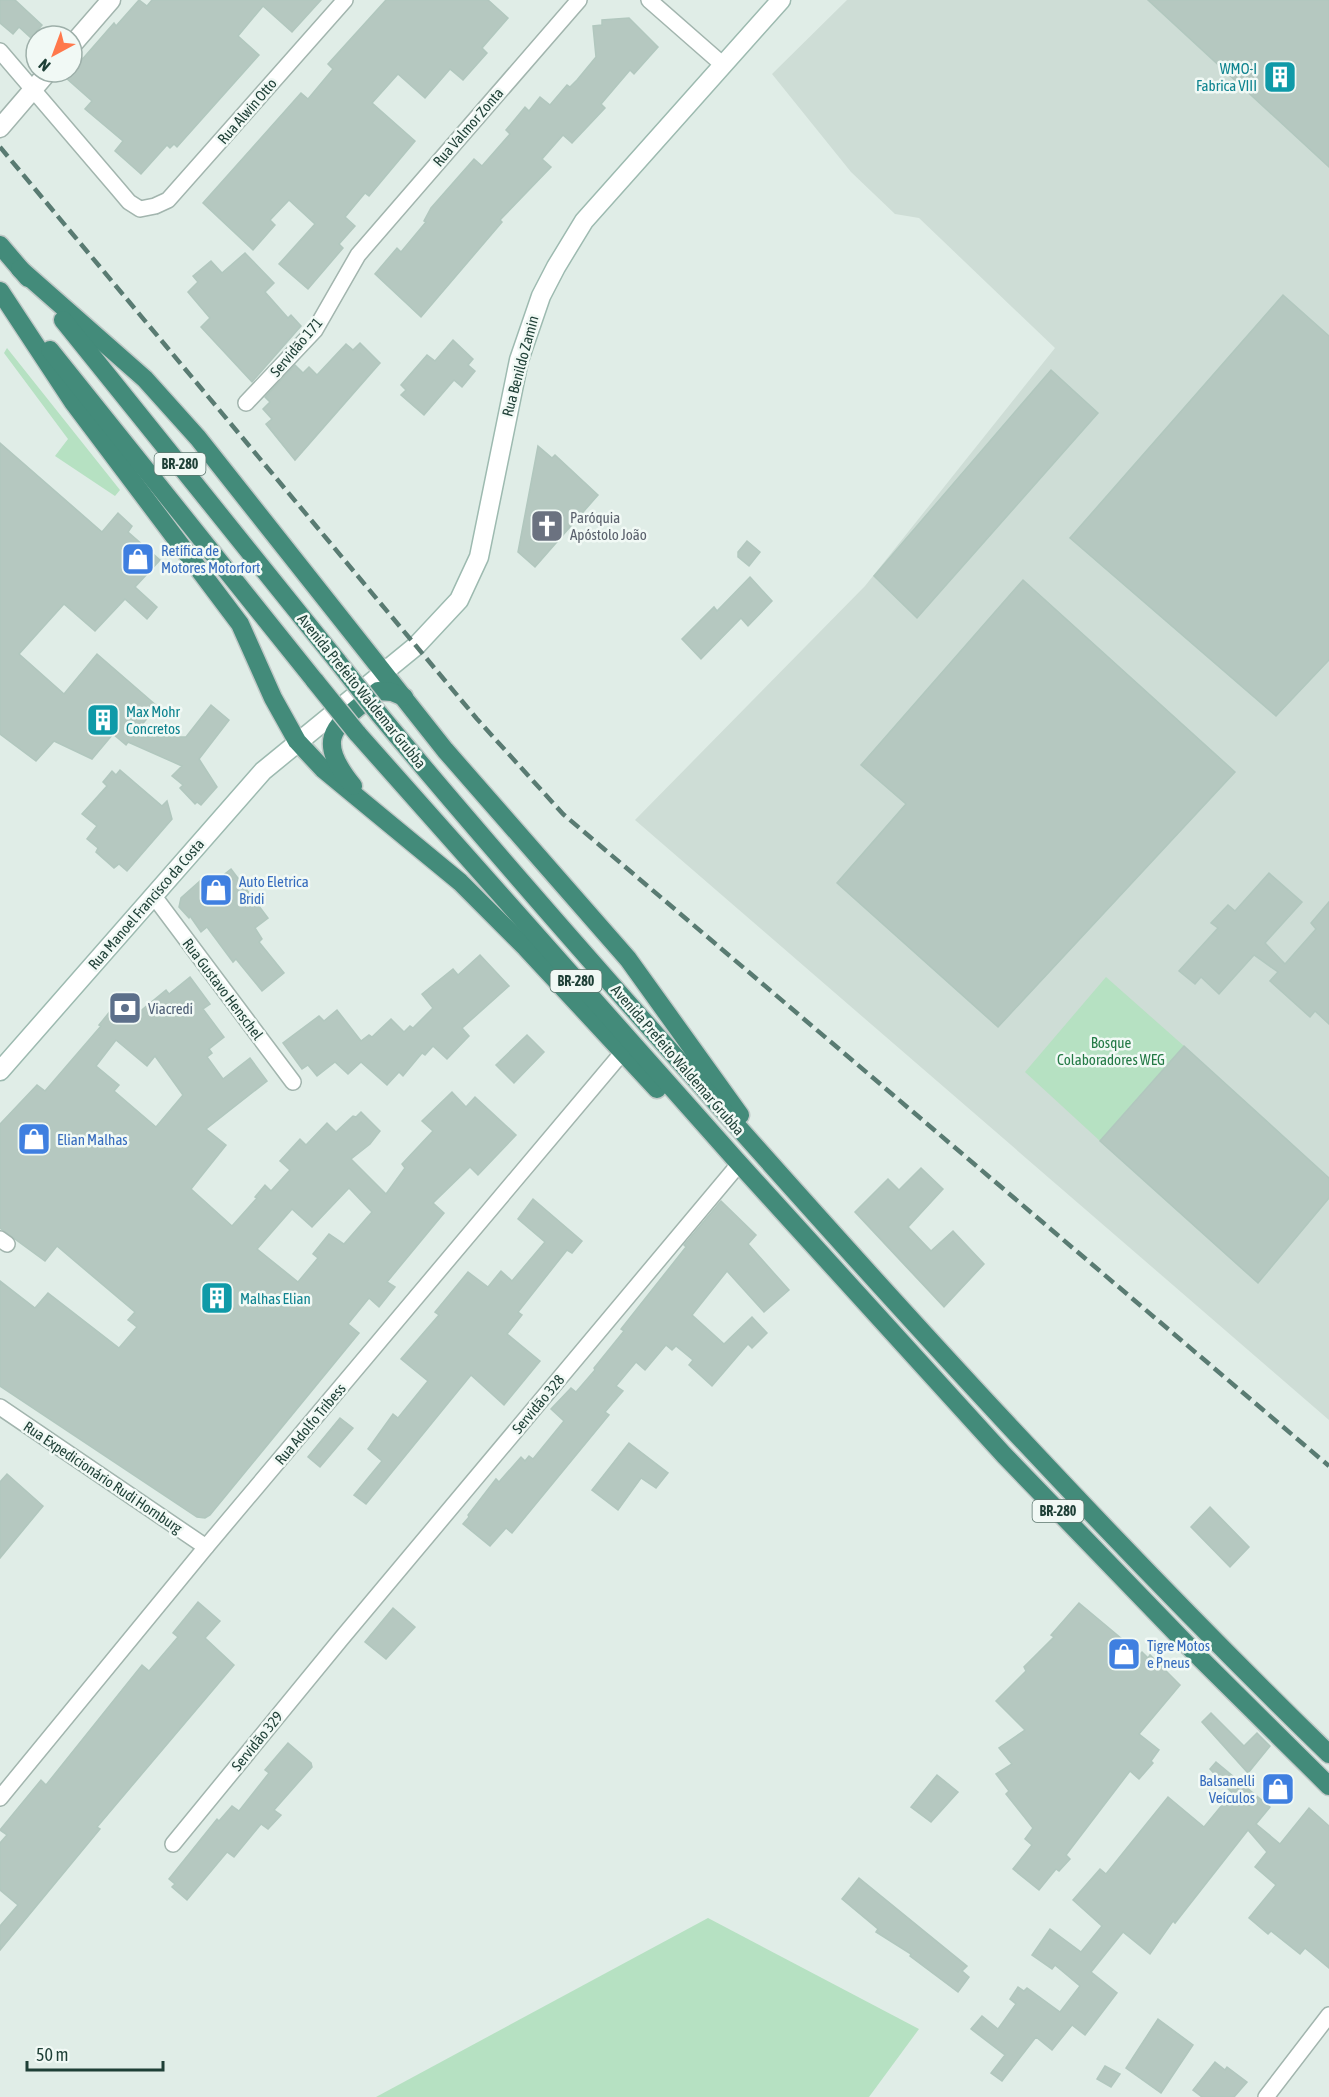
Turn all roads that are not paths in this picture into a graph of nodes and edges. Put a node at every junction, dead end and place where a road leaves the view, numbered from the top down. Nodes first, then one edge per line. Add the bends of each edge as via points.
1 (111, 0) edge
2 (345, 0) edge
3 (579, 0) edge
4 (649, 0) edge
5 (781, 0) edge
6 (84, 31) edge
7 (0, 51) edge
8 (722, 64) junction
9 (38, 84) edge
10 (33, 90) junction
11 (0, 128) edge
12 (0, 245) edge
13 (358, 255) joint
14 (20, 269) junction
15 (0, 290) edge
16 (246, 403) dead end
17 (384, 672) junction
18 (404, 697) junction
19 (297, 741) junction
20 (374, 810) junction
21 (153, 895) junction
22 (622, 1053) junction
23 (0, 1071) edge
24 (293, 1082) dead end
25 (771, 1167) junction
26 (734, 1170) junction
27 (796, 1228) junction
28 (0, 1407) edge
29 (206, 1547) junction
30 (341, 1639) joint
31 (1329, 1754) edge
32 (1329, 1786) edge
33 (0, 1798) edge
34 (173, 1844) dead end
35 (1329, 2015) edge
36 (1266, 2097) edge

1 - 6 main road
2 - 10 street, Rua Alwin Otto via 168,200 155,206 140,208 118,189
3 - 13 street, Rua Valmor Zonta
4 - 8 street
5 - 8 main road, Rua Benildo Zamin
7 - 10 street
8 - 17 main road, Rua Benildo Zamin via 570,242 541,296 522,349 473,572 447,615
9 - 10 main road
10 - 11 main road
12 - 14 highway, Avenida Prefeito Waldemar Grubba / BR-280
13 - 16 street, Servidão 171 via 315,330
14 - 17 highway via 145,379 198,438
14 - 25 highway, Avenida Prefeito Waldemar Grubba / BR-280, bridge via 97,358 454,804
15 - 19 highway via 73,402 240,624
15 - 27 highway, Avenida Prefeito Waldemar Grubba / BR-280, bridge via 357,733
17 - 18 highway
17 - 19 main road, Rua Benildo Zamin
18 - 20 highway via 378,692 334,728 330,744 335,758
18 - 25 highway via 445,750 627,959 714,1078
19 - 20 highway via 323,769
19 - 21 main road, Rua Manoel Francisco da Costa via 263,771
20 - 22 highway via 460,882
21 - 23 main road, Rua Manoel Francisco da Costa
21 - 24 street, Rua Gustavo Henschel
22 - 26 highway
22 - 29 street, Rua Adolfo Tribess
25 - 31 highway, Avenida Prefeito Waldemar Grubba / BR-280 via 1215,1644
26 - 27 highway
26 - 30 street, Servidão 328
27 - 32 highway, Avenida Prefeito Waldemar Grubba / BR-280 via 1004,1455
28 - 29 street, Rua Expedicionário Rudi Hornburg
29 - 33 street, Rua Adolfo Tribess
30 - 34 street, Servidão 329
35 - 36 street

